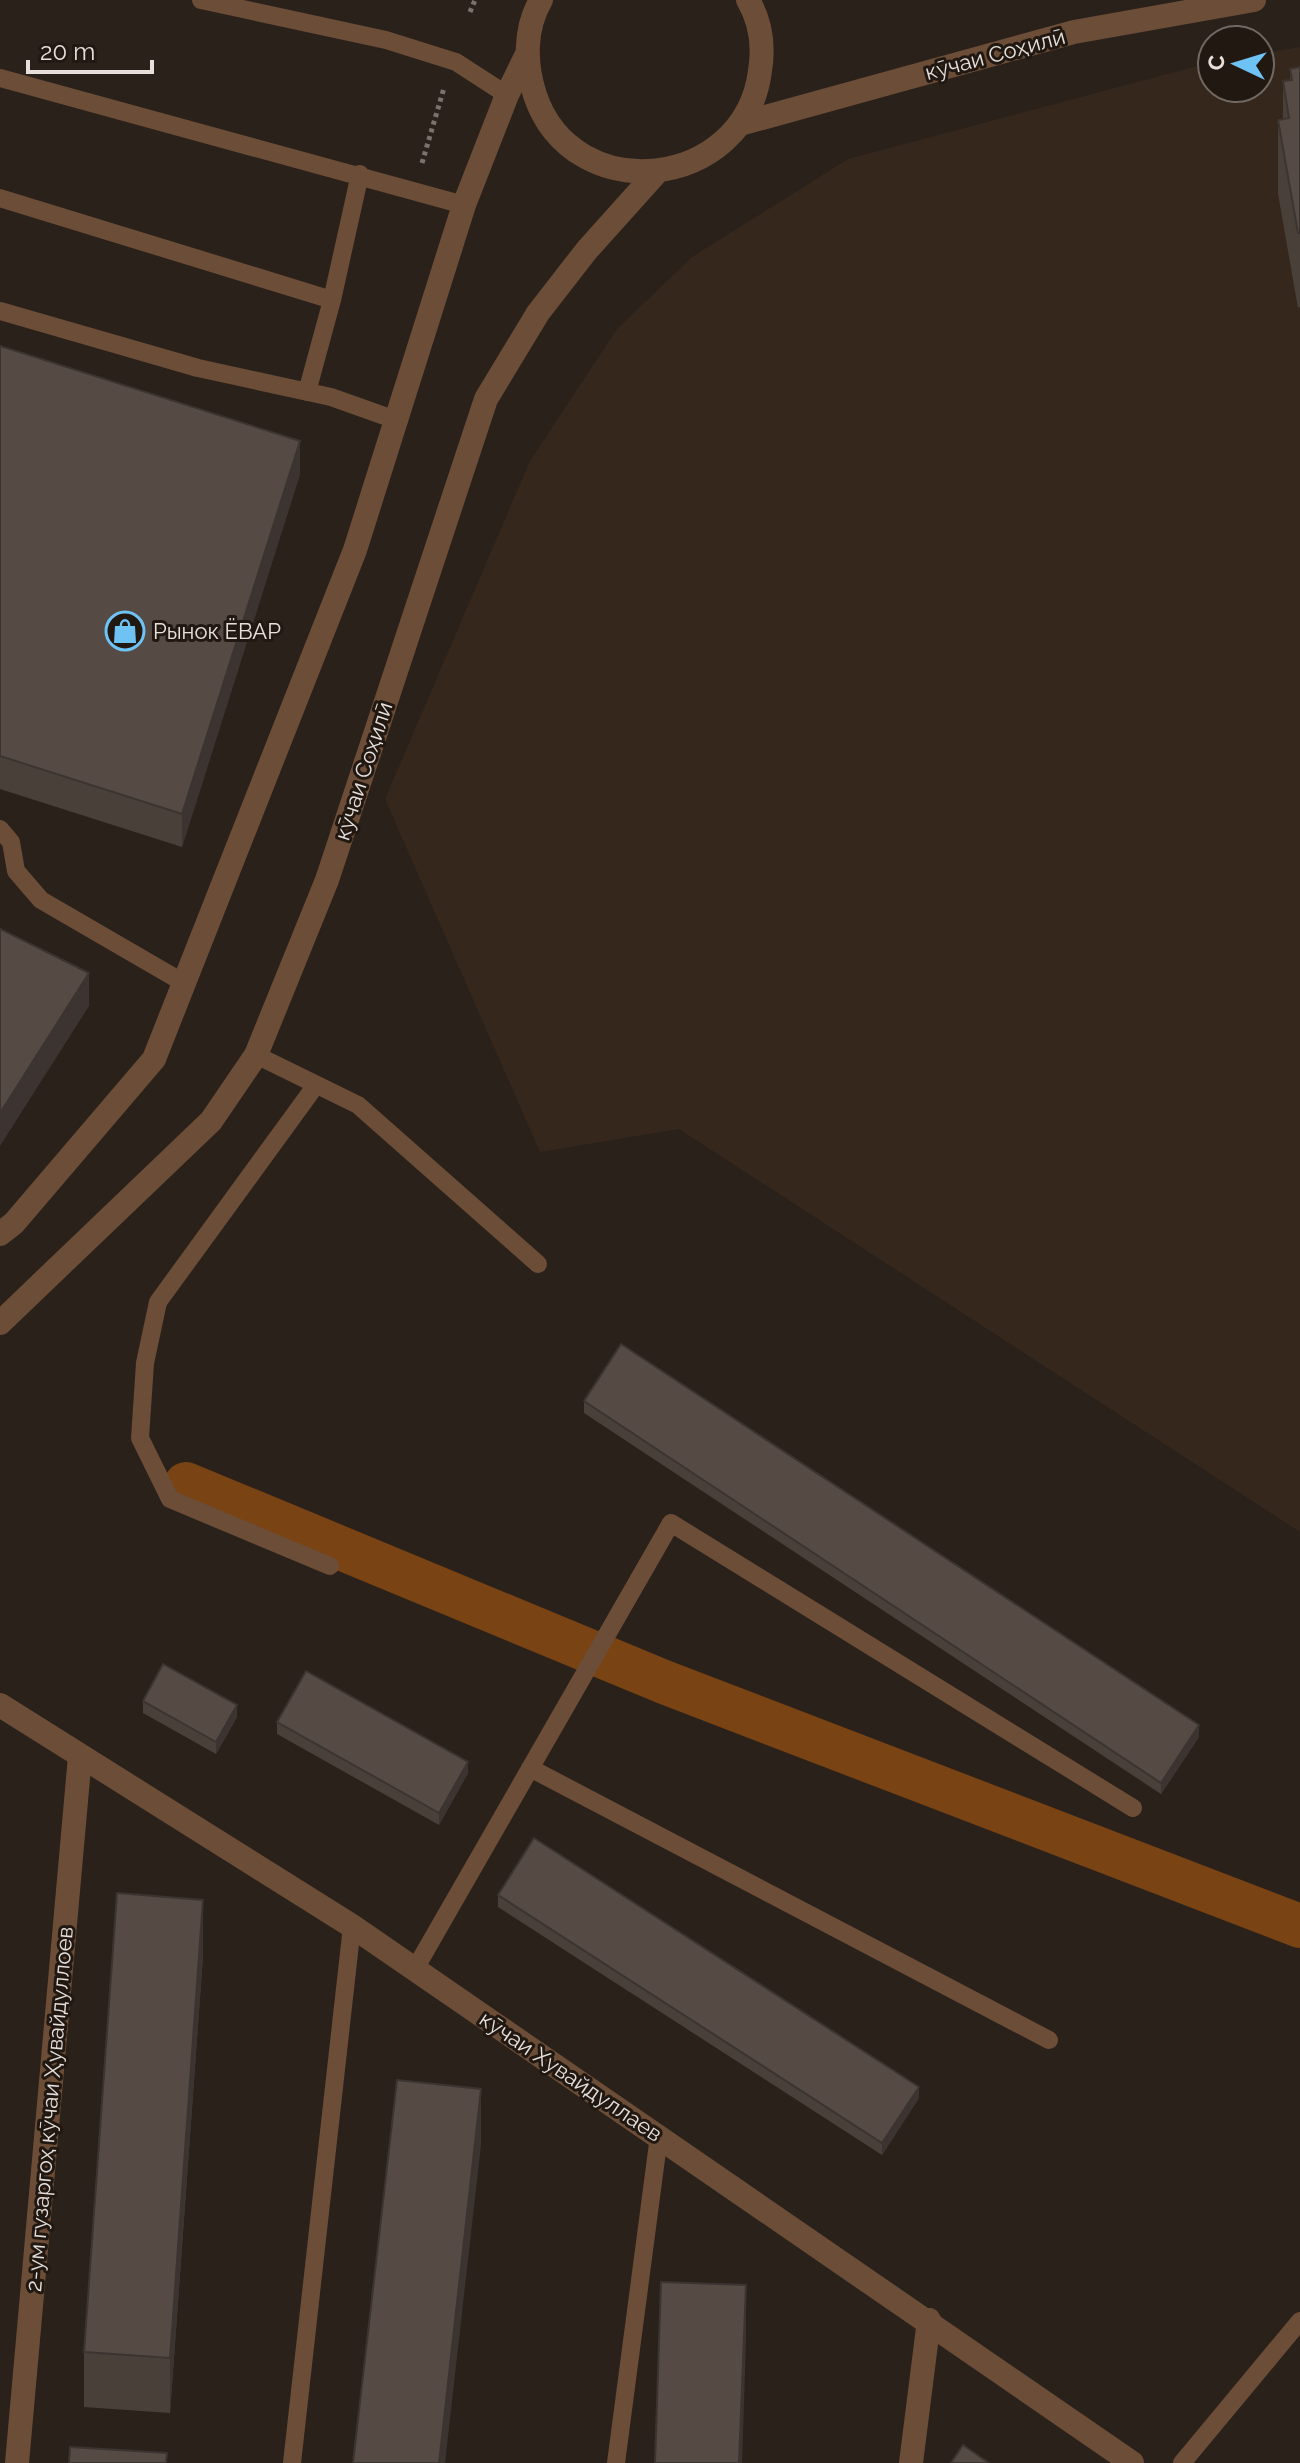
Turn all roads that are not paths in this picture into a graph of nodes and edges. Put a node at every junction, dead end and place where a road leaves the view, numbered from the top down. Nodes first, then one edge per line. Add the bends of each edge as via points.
1 (201, 0) edge
2 (541, 0) edge
3 (748, 0) edge
4 (1254, 0) edge
5 (527, 54) junction
6 (0, 78) edge
7 (507, 95) junction
8 (740, 124) junction
9 (657, 172) junction
10 (360, 174) junction
11 (0, 198) edge
12 (464, 205) junction
13 (332, 300) junction
14 (0, 311) edge
15 (307, 392) junction
16 (393, 419) junction
17 (0, 829) edge
18 (184, 983) junction
19 (256, 1055) junction
20 (316, 1085) junction
21 (5, 1224) edge
22 (538, 1264) dead end
23 (0, 1323) edge
24 (330, 1566) dead end
25 (0, 1705) edge
26 (80, 1756) junction
27 (530, 1768) junction
28 (1133, 1808) dead end
29 (352, 1926) junction
30 (415, 1969) junction
31 (1049, 2040) dead end
32 (659, 2136) junction
33 (929, 2320) junction
34 (1300, 2321) edge
35 (17, 2463) edge
36 (292, 2463) edge
37 (616, 2463) edge
38 (911, 2463) edge
39 (1132, 2463) edge
40 (1182, 2463) edge

1 - 7 lane via 386,40 456,62
2 - 5 street, кӯчаи Соҳилӣ
3 - 8 street, кӯчаи Соҳилӣ via 760,30 762,55 752,103
4 - 8 street, кӯчаи Соҳилӣ via 1074,32
5 - 7 street, кӯчаи Соҳилӣ
5 - 9 street, кӯчаи Соҳилӣ via 538,102 566,142 608,167
6 - 10 lane
7 - 12 street, кӯчаи Соҳилӣ
8 - 9 street, кӯчаи Соҳилӣ via 703,157
9 - 19 street, кӯчаи Соҳилӣ via 538,313 486,399 327,880
10 - 12 lane
10 - 13 lane
11 - 13 lane
12 - 16 street, кӯчаи Соҳилӣ
13 - 15 lane
14 - 15 lane via 198,368
15 - 16 lane
16 - 18 street, кӯчаи Соҳилӣ via 355,550
17 - 18 lane via 11,842 16,871 41,900
18 - 21 street, кӯчаи Соҳилӣ via 154,1059
19 - 20 lane
19 - 23 street, кӯчаи Соҳилӣ via 211,1121
20 - 22 lane via 358,1105
20 - 24 lane via 158,1302 139,1413 140,1438 170,1499
25 - 26 street, кӯчаи Хувайдуллаев
26 - 29 street, кӯчаи Хувайдуллаев
26 - 35 street, 2-ум гузаргоҳ кӯчаи Ҳувайдуллоев
27 - 28 lane via 671,1523
27 - 30 lane
27 - 31 lane
29 - 30 street, кӯчаи Хувайдуллаев
29 - 36 lane
30 - 32 street, кӯчаи Хувайдуллаев
32 - 33 street, кӯчаи Хувайдуллаев
32 - 37 lane
33 - 38 street
33 - 39 street, кӯчаи Хувайдуллаев
34 - 40 lane

